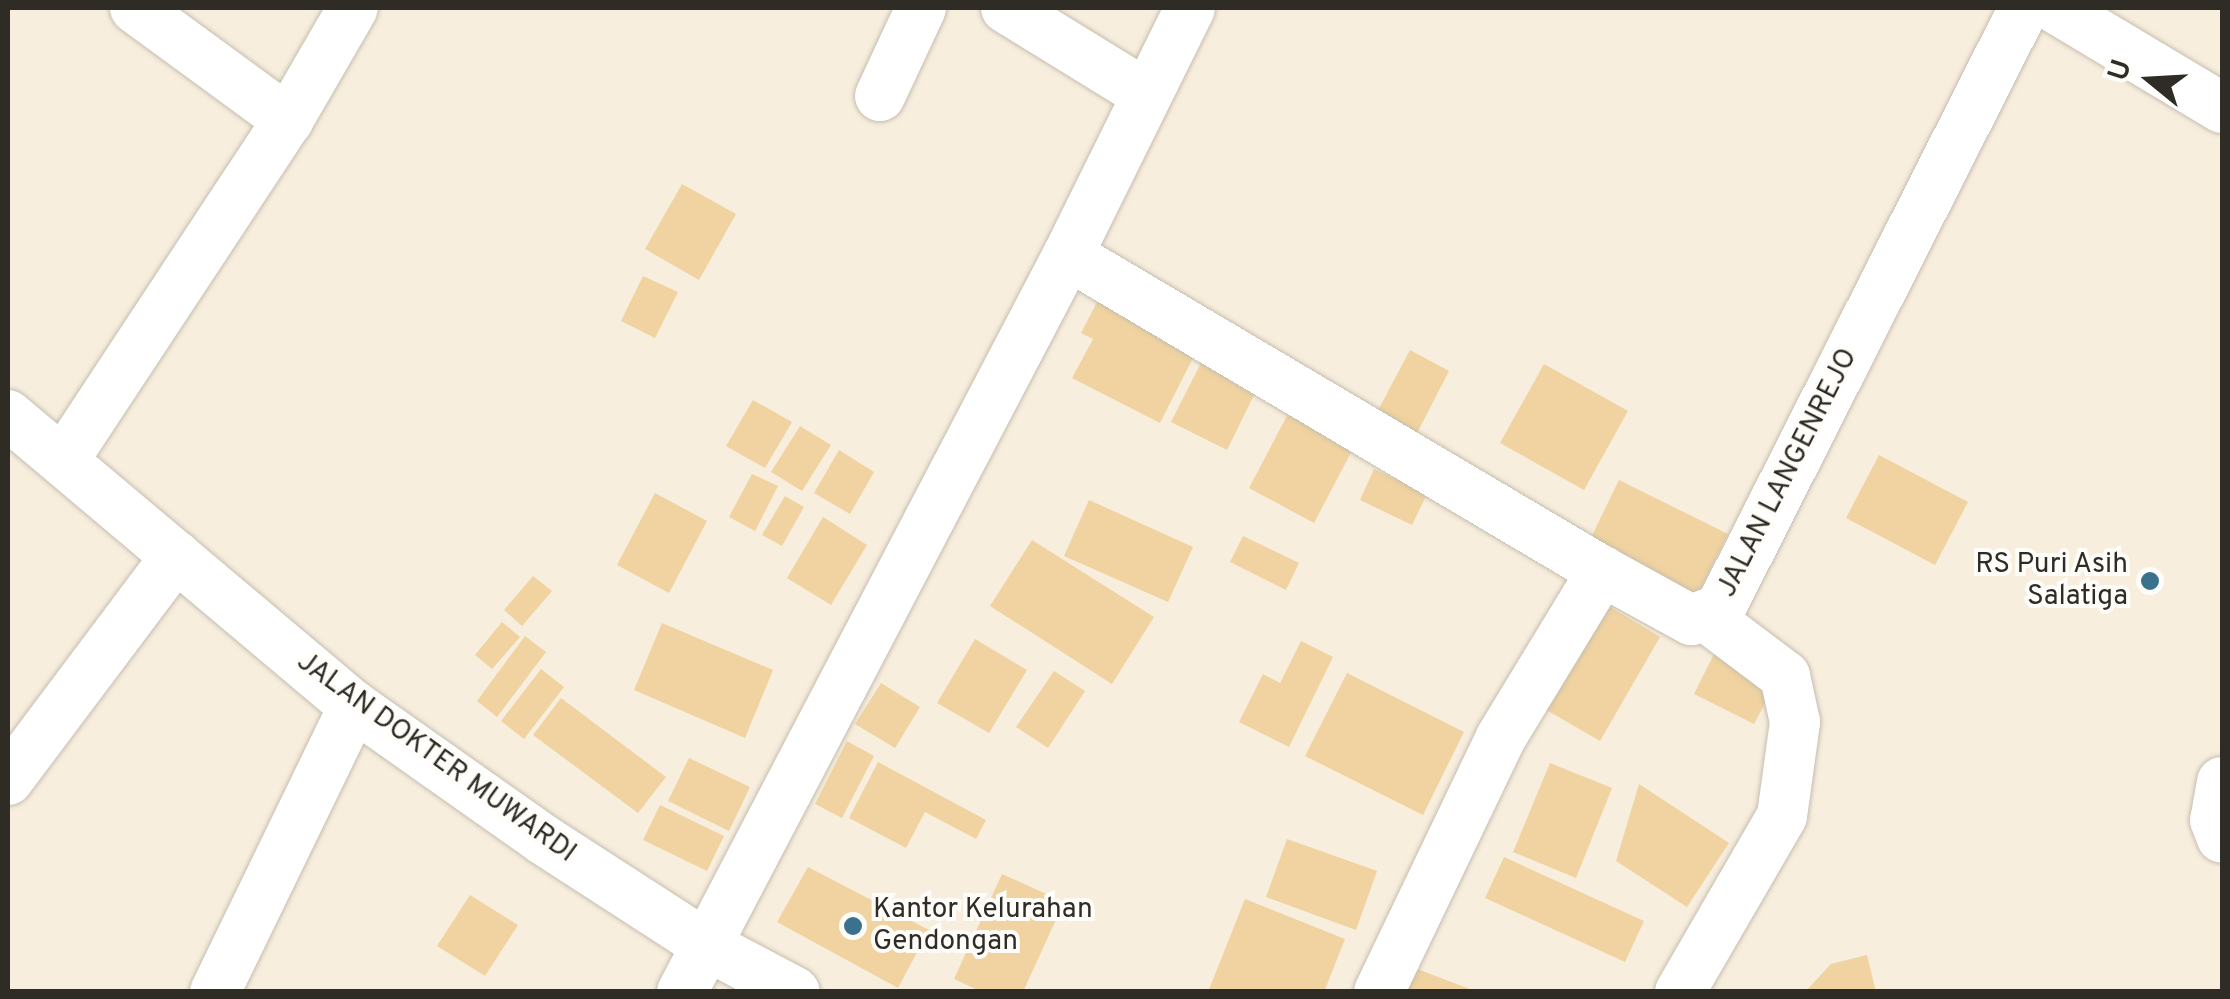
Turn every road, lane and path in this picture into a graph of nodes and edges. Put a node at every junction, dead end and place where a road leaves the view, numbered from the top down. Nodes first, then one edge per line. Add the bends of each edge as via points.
1 (135, 8) edge
2 (353, 8) edge
3 (921, 8) edge
4 (1006, 8) edge
5 (1190, 8) edge
6 (2024, 8) edge
7 (2056, 8) edge
8 (1146, 94) junction
9 (880, 96) dead end
10 (2222, 108) edge
11 (288, 120) junction
12 (1068, 255) junction
13 (8, 416) edge
14 (63, 461) junction
15 (176, 556) junction
16 (1602, 571) junction
17 (1708, 618) junction
18 (354, 706) junction
19 (8, 780) edge
20 (2222, 782) edge
21 (2222, 838) edge
22 (708, 946) junction
23 (215, 992) edge
24 (682, 992) edge
25 (795, 992) edge
26 (1379, 992) edge
27 (1680, 992) edge

1 - 11 street
2 - 11 street
3 - 9 street
4 - 8 street
5 - 8 street
6 - 17 street, JALAN LANGENREJO via 1720,609
7 - 10 street
8 - 12 street
11 - 14 street
12 - 16 street, JALAN LANGENREJO
12 - 22 street
13 - 14 street, JALAN DOKTER MUWARDI
14 - 15 street, JALAN DOKTER MUWARDI
15 - 18 street, JALAN DOKTER MUWARDI
15 - 19 street
16 - 17 street, JALAN LANGENREJO via 1677,614
16 - 26 street via 1500,738
17 - 27 street via 1785,676 1794,722 1782,816
18 - 22 street, JALAN DOKTER MUWARDI
18 - 23 street
20 - 21 street via 2215,820
22 - 24 street
22 - 25 street, JALAN DOKTER MUWARDI

